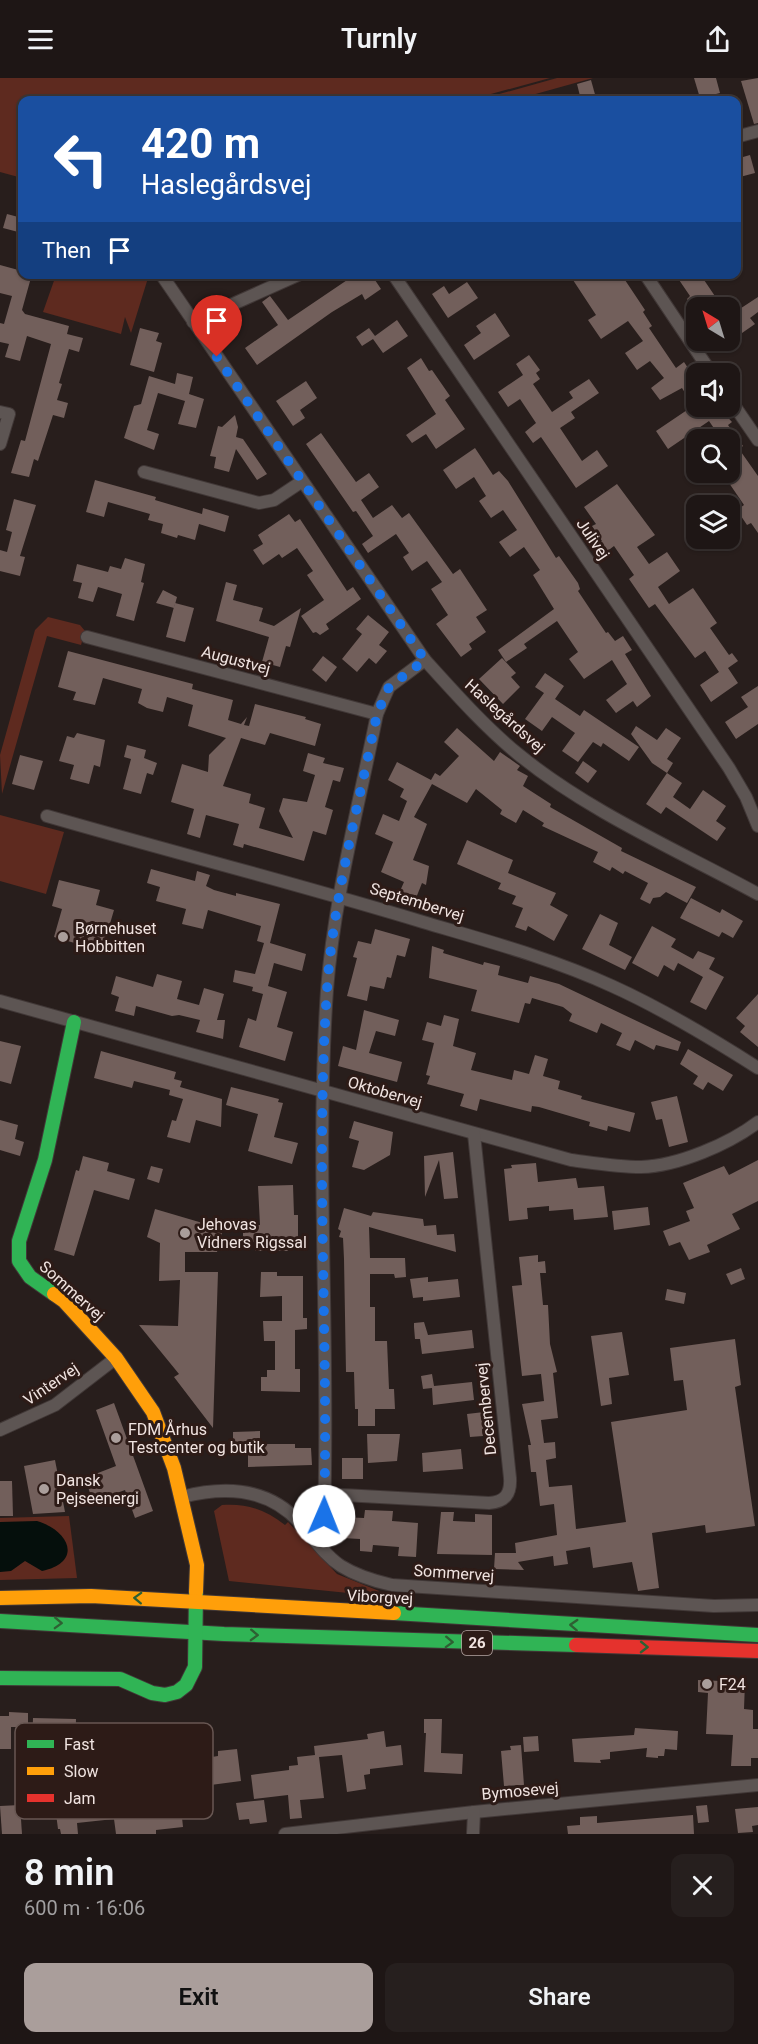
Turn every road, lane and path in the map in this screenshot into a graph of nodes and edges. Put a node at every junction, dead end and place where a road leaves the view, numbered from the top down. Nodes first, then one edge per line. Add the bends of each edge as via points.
1 (758, 131) edge
2 (741, 136) edge
3 (164, 279) edge
4 (289, 279) edge
5 (396, 279) edge
6 (648, 279) edge
7 (193, 322) junction
8 (705, 363) edge
9 (0, 412) edge
10 (740, 414) edge
11 (758, 440) edge
12 (0, 444) edge
13 (144, 472) dead end
14 (301, 482) junction
15 (87, 637) dead end
16 (425, 660) junction
17 (377, 714) junction
18 (47, 816) dead end
19 (758, 826) edge
20 (757, 892) edge
21 (340, 897) junction
22 (0, 1001) edge
23 (74, 1022) junction
24 (758, 1068) edge
25 (324, 1092) junction
26 (758, 1122) edge
27 (474, 1134) junction
28 (116, 1358) junction
29 (0, 1430) edge
30 (325, 1494) junction
31 (182, 1497) junction
32 (324, 1516) dead end
33 (0, 1598) edge
34 (196, 1602) junction
35 (758, 1605) edge
36 (0, 1621) edge
37 (196, 1632) junction
38 (758, 1635) edge
39 (758, 1652) edge
40 (0, 1678) edge
41 (758, 1785) edge
42 (474, 1812) junction
43 (285, 1834) edge
44 (473, 1834) edge

1 - 2 street
3 - 7 street, Haslegårdsvej
4 - 7 street
5 - 19 street, Julivej via 729,768
6 - 8 street
7 - 14 street, Haslegårdsvej
9 - 12 street via 9,414
10 - 11 street
13 - 14 street via 259,503 274,500
14 - 16 street, Haslegårdsvej
15 - 17 street, Augustvej
16 - 17 street via 389,687
16 - 20 street, Haslegårdsvej via 518,754 589,803
17 - 21 street
18 - 21 street, Septembervej
21 - 24 street, Septembervej via 528,953 601,981 711,1038
21 - 25 street via 327,989
22 - 23 street, Oktobervej
23 - 25 street, Oktobervej
23 - 28 main road, Sommervej via 45,1160 19,1241 19,1261 30,1276 80,1317
25 - 27 street, Oktobervej
25 - 30 street
26 - 27 street, Oktobervej via 703,1152 644,1167 571,1160
27 - 30 street, Decembervej via 510,1478 508,1492 500,1501 489,1503
28 - 29 street, Vintervej via 55,1405
28 - 31 main road, Sommervej via 153,1412
30 - 32 street
31 - 34 main road, Sommervej via 197,1565
31 - 35 street, Sommervej via 226,1489 265,1497 292,1515 339,1565 379,1582 693,1605
34 -> 33 main road, Viborgvej / 26 via 91,1596
34 - 37 main road, Sommervej
38 -> 34 main road, Viborgvej / 26
36 -> 37 main road, 26
37 -> 39 main road, 26
37 - 40 main road, Sommervej via 193,1676 177,1692 165,1695 120,1679
41 - 42 street, Bymosevej
42 - 43 street, Bymosevej
42 - 44 street

